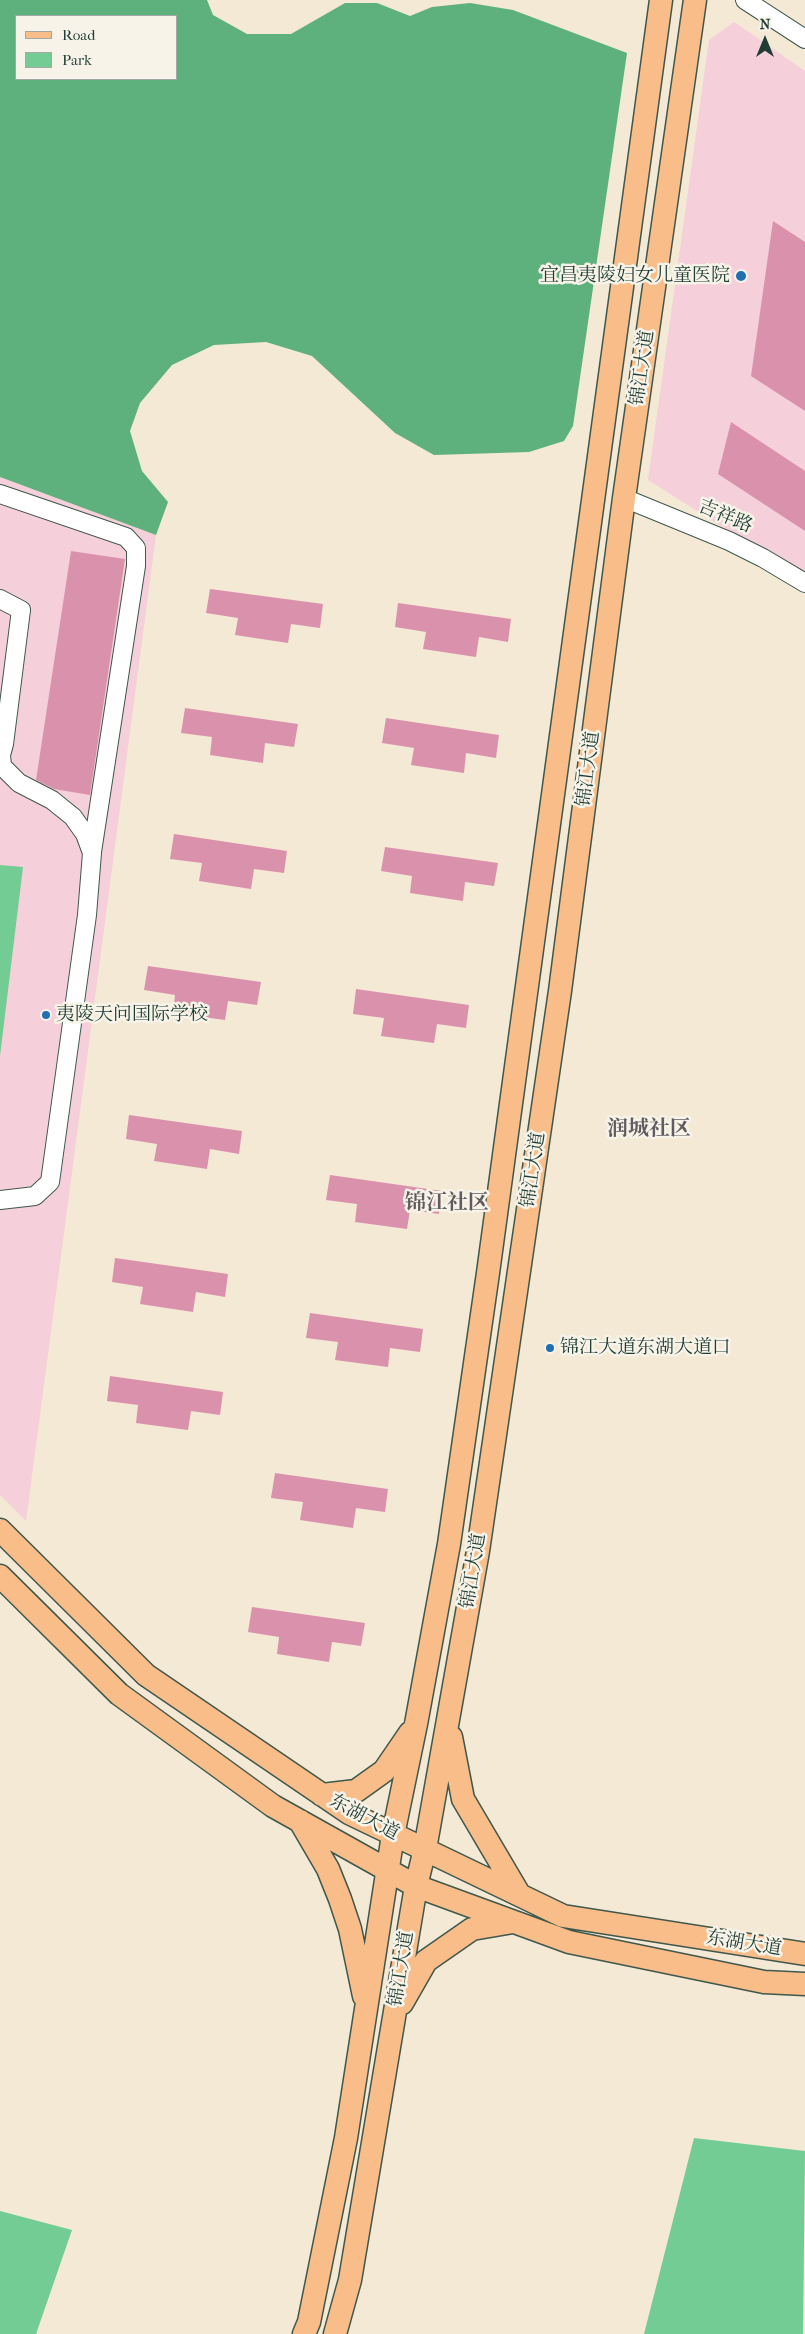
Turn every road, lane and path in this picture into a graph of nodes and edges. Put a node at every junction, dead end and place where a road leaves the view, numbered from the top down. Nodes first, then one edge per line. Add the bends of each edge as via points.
1 (661, 0) edge
2 (695, 0) edge
3 (745, 0) edge
4 (805, 40) edge
5 (0, 494) edge
6 (624, 498) junction
7 (805, 583) edge
8 (0, 600) edge
9 (92, 853) junction
10 (0, 1200) edge
11 (0, 1530) edge
12 (0, 1576) edge
13 (416, 1724) junction
14 (448, 1724) junction
15 (322, 1795) junction
16 (300, 1821) junction
17 (393, 1834) junction
18 (425, 1849) junction
19 (388, 1871) junction
20 (416, 1886) junction
21 (519, 1894) junction
22 (513, 1922) junction
23 (805, 1954) edge
24 (805, 1984) edge
25 (367, 2008) junction
26 (394, 2016) junction
27 (304, 2334) edge
28 (335, 2334) edge

1 - 13 main road, 锦江大道 via 488,1273 449,1544
2 - 6 main road, 锦江大道
3 - 4 street
5 - 9 street via 126,538 136,548 136,566
6 - 7 street, 吉祥路 via 729,541
6 - 14 main road, 锦江大道 via 560,991 478,1551
8 - 9 street via 21,610 2,766 19,783 52,800 73,817 85,834
9 - 10 street via 87,915 50,1182 35,1196
11 - 15 main road, 东湖大道 via 146,1675
12 - 16 main road, 东湖大道 via 118,1694 273,1806
13 - 15 main road via 384,1771 356,1791
13 - 17 main road, 锦江大道
14 - 18 main road, 锦江大道
14 - 21 main road via 463,1799
15 - 17 main road, 东湖大道 via 349,1813
16 - 19 main road, 东湖大道
16 - 25 main road via 328,1869 340,1899
17 - 18 main road, 东湖大道
17 - 19 main road, 锦江大道
18 - 20 main road, 锦江大道
18 - 21 main road, 东湖大道
19 - 20 main road, 东湖大道
19 - 25 main road, 锦江大道
20 - 22 main road, 东湖大道
20 - 26 main road, 锦江大道
21 - 23 main road, 东湖大道 via 563,1916
22 - 24 main road, 东湖大道 via 569,1942 764,1982
22 - 26 main road via 472,1929 426,1961
25 - 27 main road, 锦江大道 via 346,2138
26 - 28 main road, 锦江大道 via 350,2280

